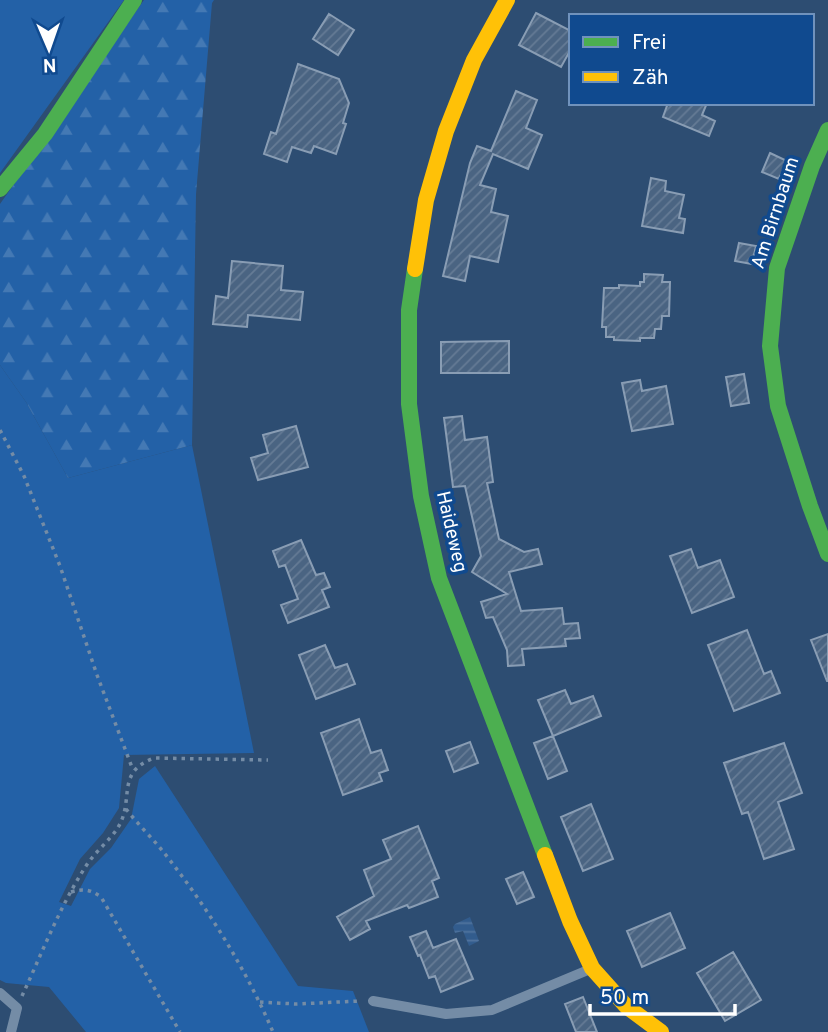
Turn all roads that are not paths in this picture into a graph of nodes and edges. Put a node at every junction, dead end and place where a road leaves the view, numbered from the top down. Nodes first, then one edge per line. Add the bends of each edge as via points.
1 (134, 0) edge
2 (507, 0) edge
3 (828, 130) edge
4 (0, 189) edge
5 (828, 554) edge
6 (592, 968) junction
7 (0, 993) edge
8 (373, 1001) road end
9 (10, 1032) edge
10 (661, 1032) edge

1 - 4 street via 46,134
2 - 6 street, Haideweg via 474,60 426,200 409,310 409,404 421,496 439,578 570,922
3 - 5 street, Am Birnbaum via 777,268 770,346 778,406
6 - 8 lane via 492,1010 446,1014
6 - 10 street, Haideweg via 626,1006
7 - 9 lane via 17,1008

